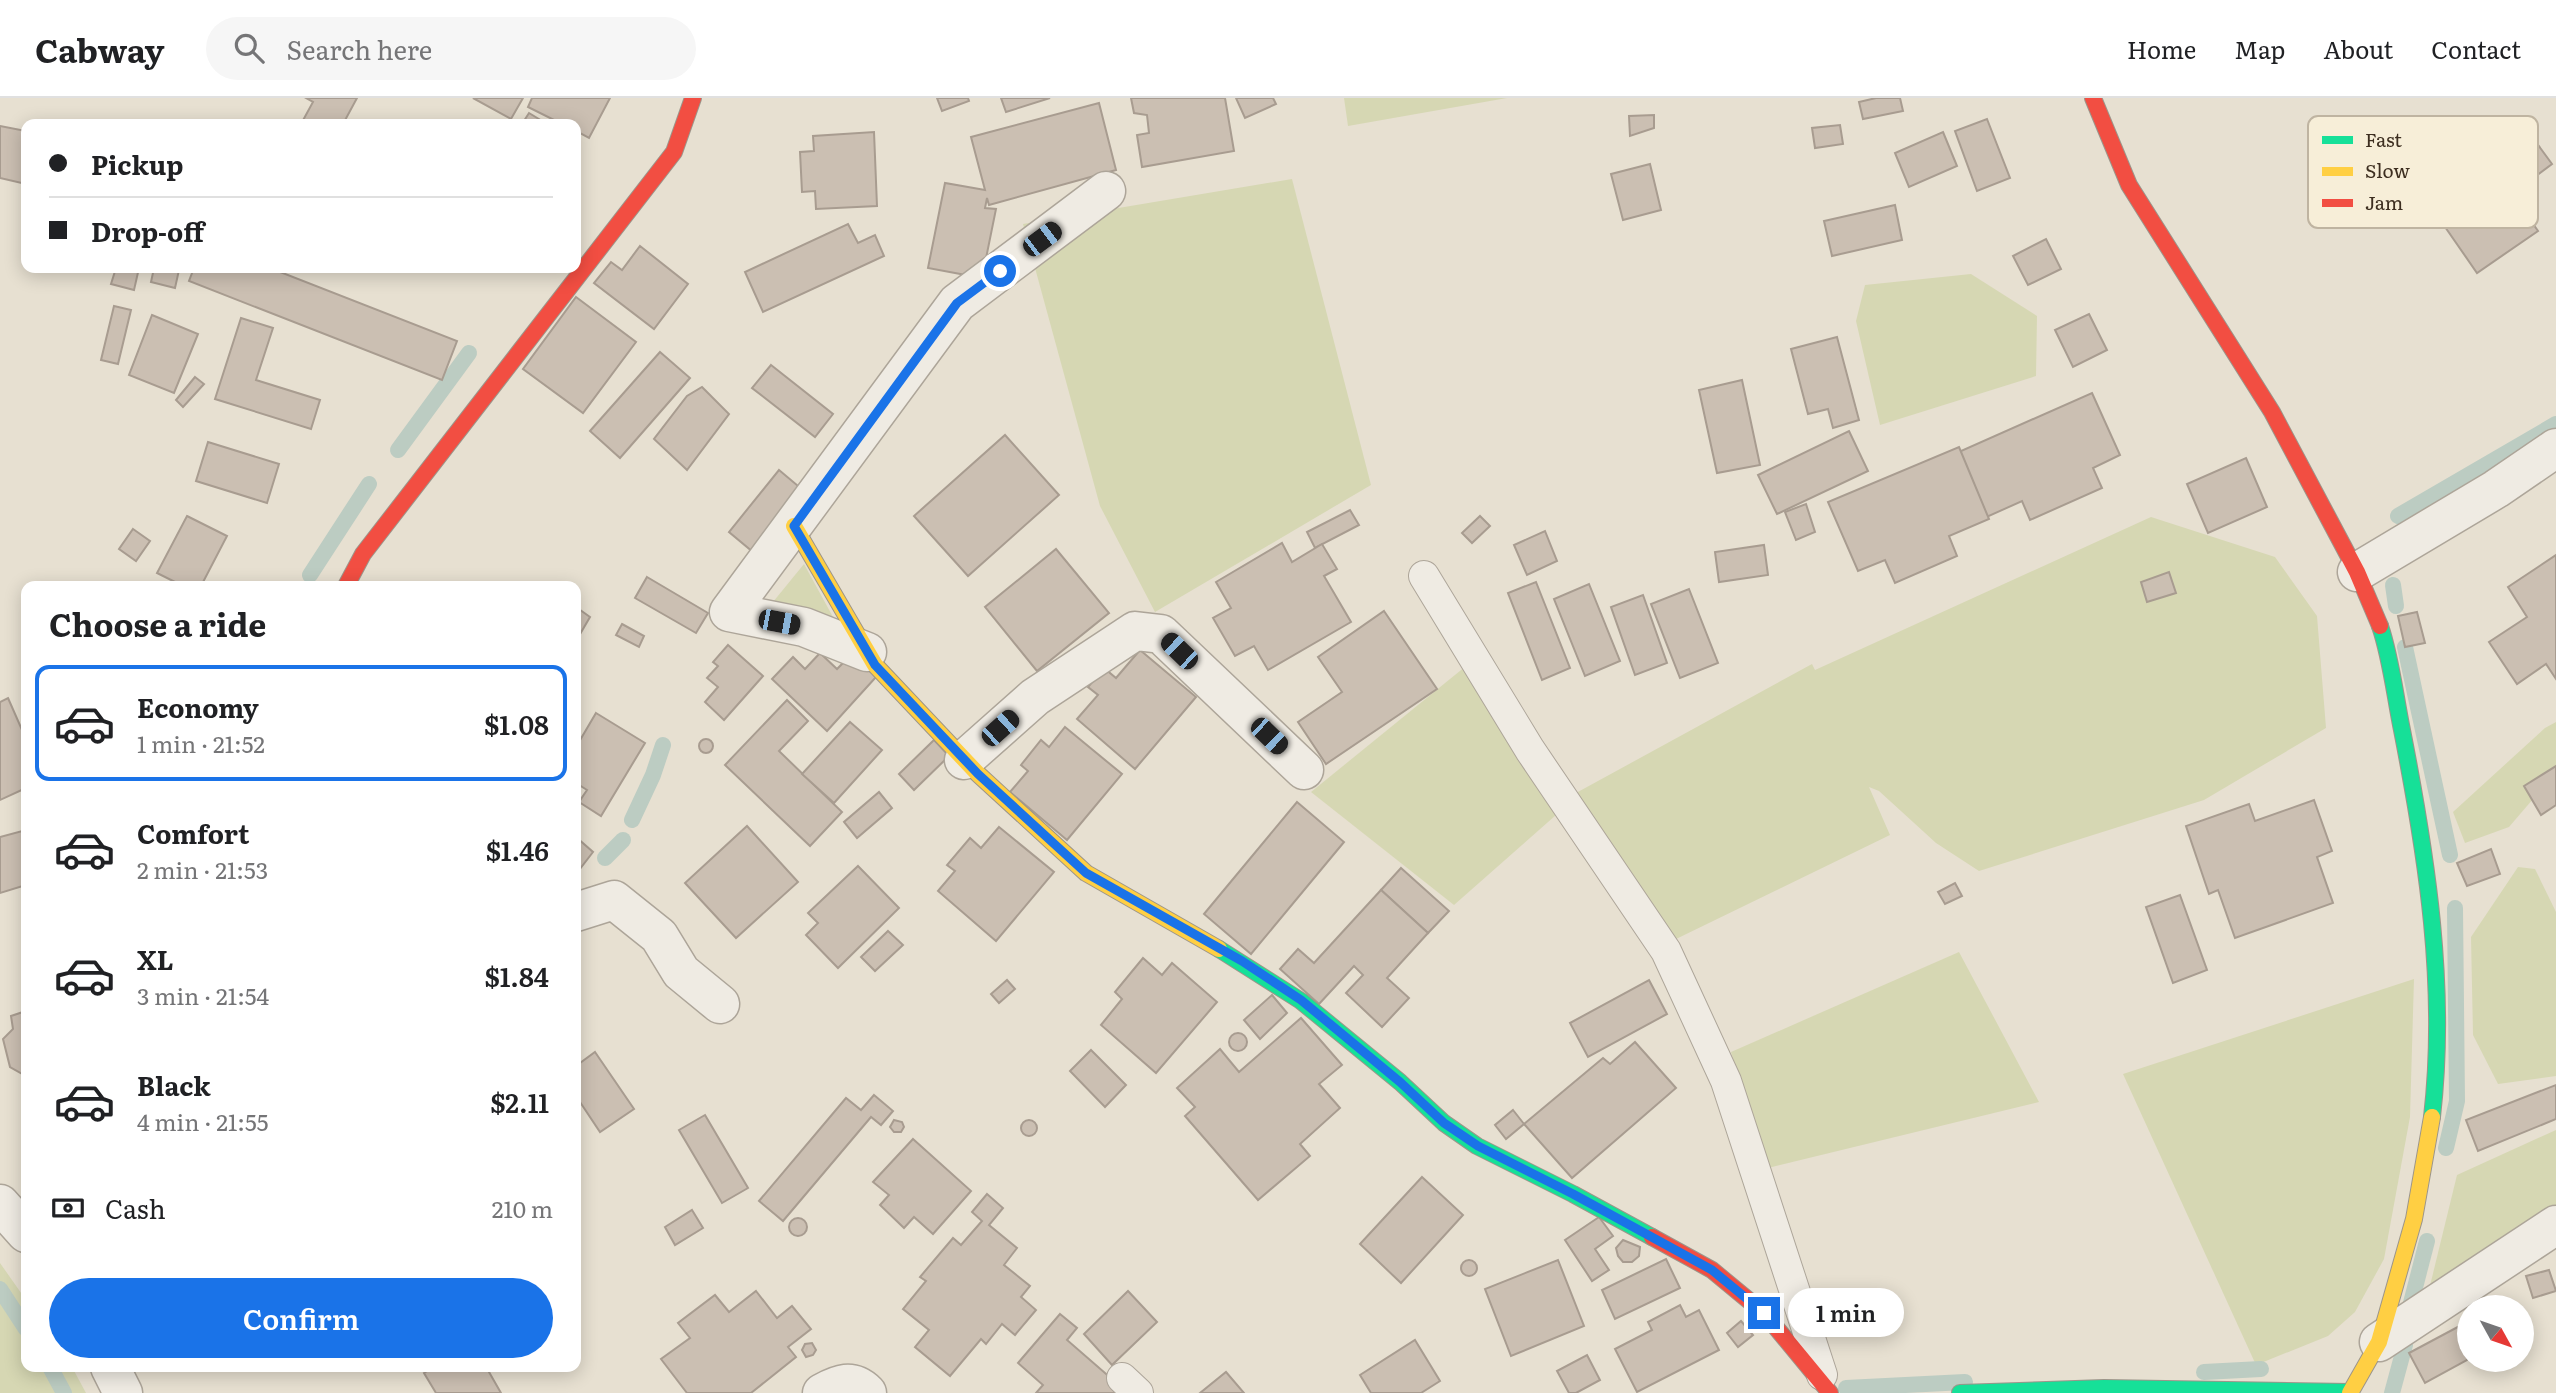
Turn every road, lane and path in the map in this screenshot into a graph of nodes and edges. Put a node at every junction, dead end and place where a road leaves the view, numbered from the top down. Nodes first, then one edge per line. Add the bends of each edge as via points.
1 (692, 98) edge
2 (2093, 98) edge
3 (1106, 191) dead end
4 (581, 272) edge
5 (580, 273) edge
6 (2556, 448) edge
7 (794, 526) junction
8 (2357, 572) junction
9 (1423, 576) dead end
10 (349, 581) edge
11 (867, 652) junction
12 (964, 760) junction
13 (1304, 770) dead end
14 (581, 910) edge
15 (720, 1004) dead end
16 (0, 1204) edge
17 (2556, 1225) edge
18 (21, 1227) edge
19 (2379, 1342) junction
20 (112, 1372) edge
21 (1828, 1391) edge
22 (2350, 1392) edge
23 (123, 1393) edge
24 (822, 1393) edge
25 (867, 1393) edge
26 (1960, 1393) edge

1 - 4 street via 674,152
2 - 8 street via 2129,185 2272,412
3 - 7 street via 957,303
5 - 10 street via 363,554
6 - 8 street
7 - 11 street
7 - 11 street via 729,612 804,627
8 - 19 street via 2381,629 2407,757 2429,892 2439,1002 2430,1139 2414,1219
9 - 21 lane via 1530,750 1666,951 1726,1081
11 - 12 street
12 - 13 street via 1035,697 1135,631 1161,634
12 - 21 street via 1086,873 1242,961 1301,1000 1444,1123 1478,1146 1712,1270 1764,1313
14 - 15 street via 614,900 659,936 681,972
16 - 18 street
17 - 19 street
19 - 22 street
20 - 23 street
22 - 26 street via 2104,1388
24 - 25 street via 845,1383

